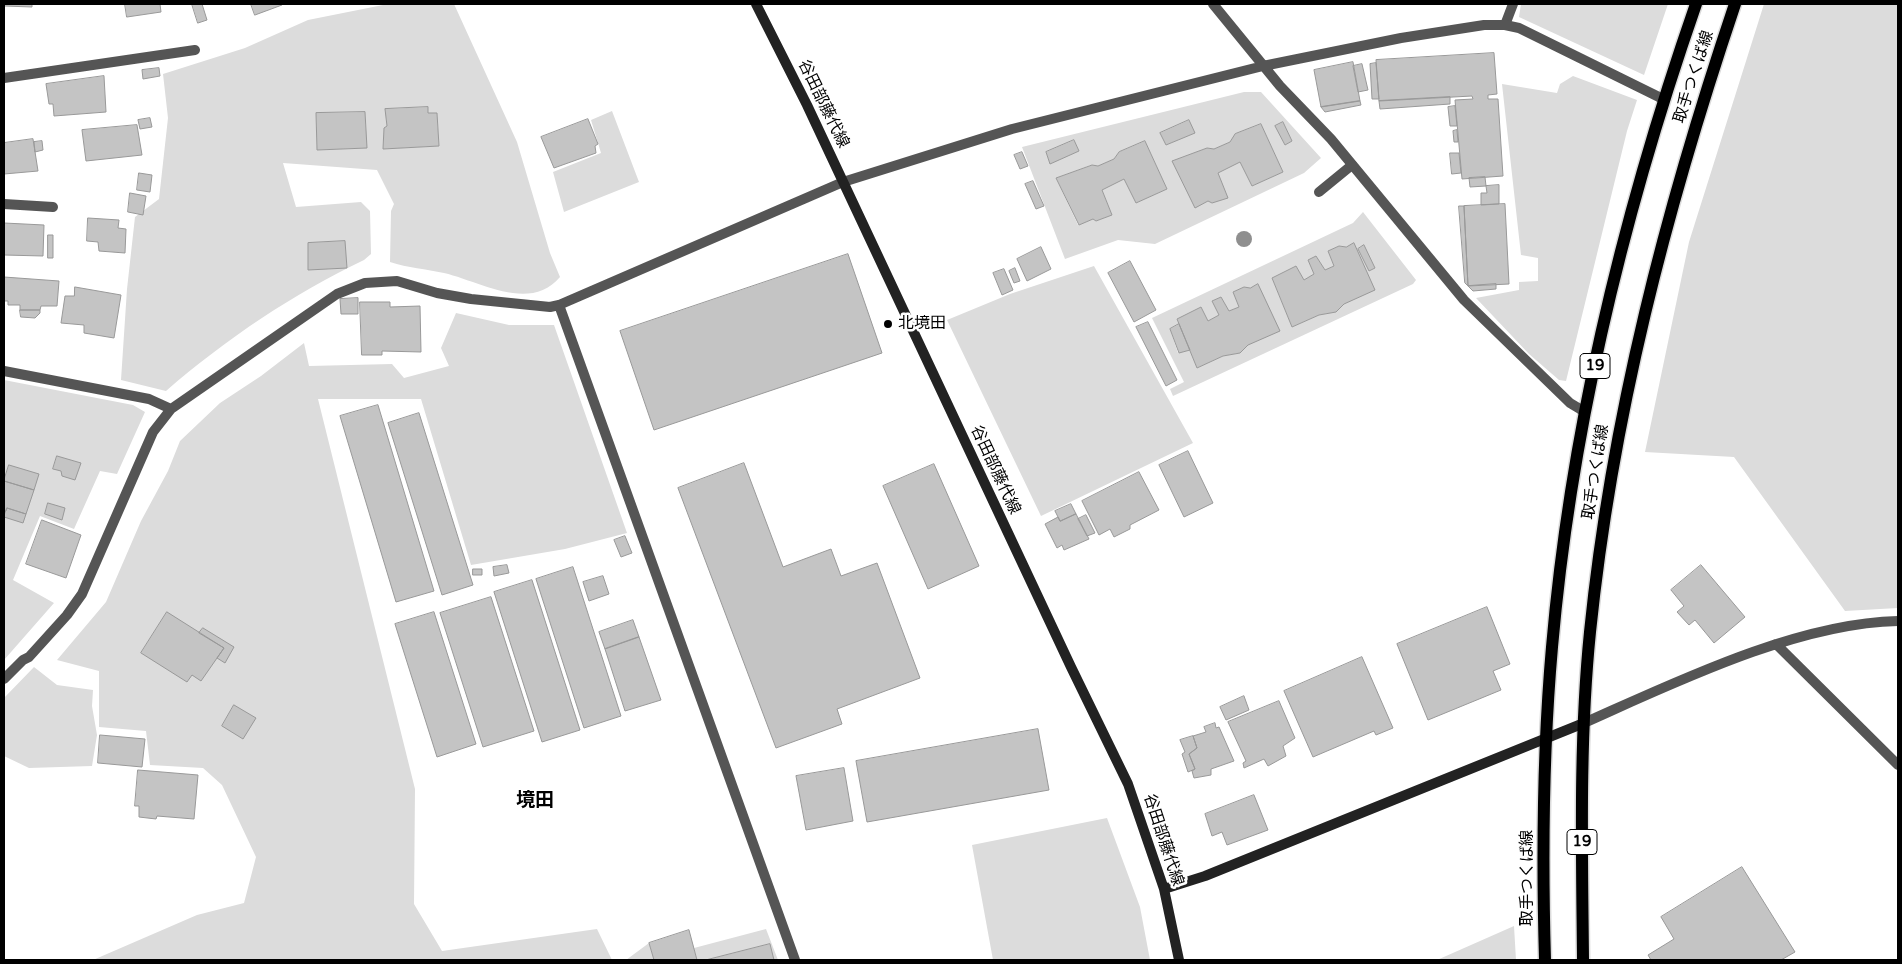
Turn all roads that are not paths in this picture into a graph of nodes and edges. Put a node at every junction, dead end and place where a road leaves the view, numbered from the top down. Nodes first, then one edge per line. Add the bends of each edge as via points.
1 (756, 4) edge
2 (1213, 4) edge
3 (1513, 4) edge
4 (1696, 4) edge
5 (1736, 4) edge
6 (1505, 25) junction
7 (195, 50) dead end
8 (1262, 66) junction
9 (4, 78) edge
10 (1663, 99) junction
11 (1352, 165) junction
12 (843, 182) junction
13 (1319, 192) dead end
14 (4, 204) edge
15 (53, 207) dead end
16 (559, 305) junction
17 (4, 371) edge
18 (171, 409) junction
19 (1585, 412) junction
20 (1898, 621) edge
21 (1776, 644) junction
22 (4, 679) edge
23 (1584, 723) junction
24 (1547, 738) junction
25 (1898, 765) edge
26 (1164, 889) junction
27 (795, 960) edge
28 (1179, 960) edge
29 (1545, 960) edge
30 (1583, 960) edge

1 - 12 main road, 谷田部藤代線
2 - 8 street
3 - 6 street
4 - 10 main road, 取手つくば線 / 19
5 - 23 main road, 取手つくば線 / 19 via 1683,168 1653,278 1621,421 1598,561
6 - 8 street via 1484,25 1401,38
6 - 10 street via 1519,28
7 - 9 street
8 - 11 street
8 - 12 street via 1012,129
10 - 19 main road, 取手つくば線 / 19 via 1617,266
11 - 13 street
11 - 19 street via 1464,300 1570,403
12 - 16 street
12 - 26 main road, 谷田部藤代線 via 1117,759 1150,841
14 - 15 street
16 - 18 street via 550,307 470,299 437,293 397,280 365,284 337,294
16 - 27 street
17 - 18 street via 149,399
18 - 22 street via 153,432 82,594 35,650
19 - 24 main road, 取手つくば線 / 19 via 1552,648
20 - 21 street via 1824,631
21 - 23 street
21 - 25 street
23 - 24 main road
23 - 30 main road, 取手つくば線 / 19
24 - 26 main road via 1205,876
24 - 29 main road, 取手つくば線 / 19 via 1543,891
26 - 28 main road, 谷田部藤代線

